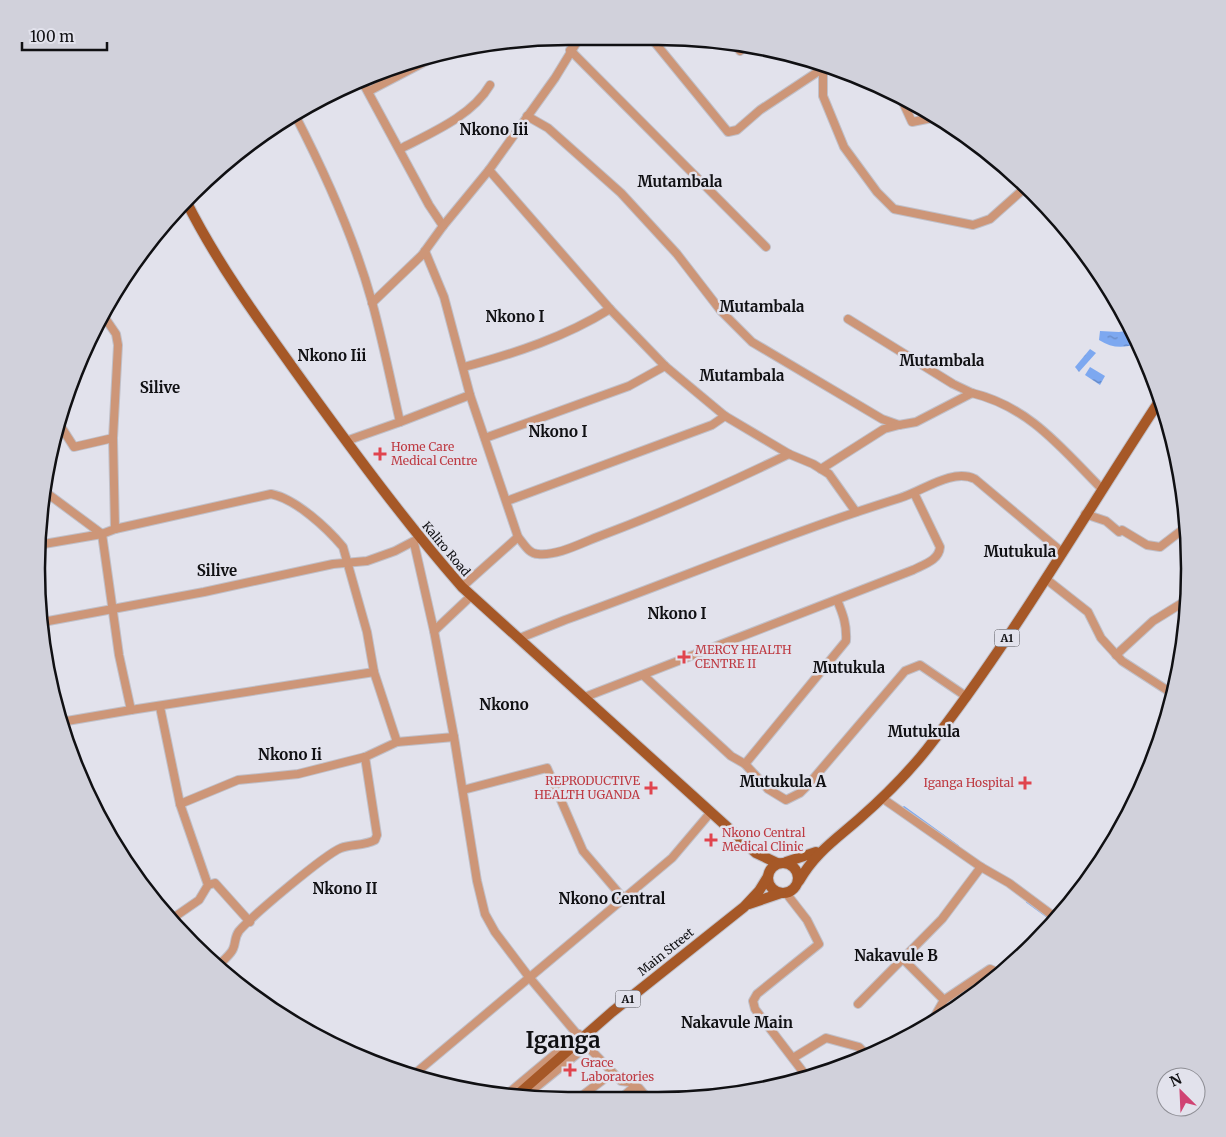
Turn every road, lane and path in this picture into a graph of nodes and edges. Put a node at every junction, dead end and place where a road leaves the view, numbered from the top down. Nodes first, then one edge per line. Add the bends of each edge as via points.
1 (574, 45) edge
2 (657, 45) edge
3 (570, 50) junction
4 (816, 70) edge
5 (408, 71) edge
6 (823, 72) edge
7 (490, 85) dead end
8 (366, 86) edge
9 (369, 91) junction
10 (905, 108) edge
11 (528, 116) junction
12 (926, 119) edge
13 (298, 121) edge
14 (400, 148) junction
15 (489, 170) junction
16 (1021, 191) edge
17 (189, 207) edge
18 (443, 226) junction
19 (766, 247) dead end
20 (425, 251) junction
21 (372, 303) junction
22 (610, 309) junction
23 (848, 319) dead end
24 (107, 321) edge
25 (665, 366) junction
26 (464, 367) junction
27 (956, 386) junction
28 (972, 394) junction
29 (470, 395) junction
30 (953, 402) junction
31 (1155, 407) edge
32 (725, 416) junction
33 (400, 422) junction
34 (899, 425) junction
35 (64, 431) edge
36 (113, 438) junction
37 (485, 438) junction
38 (346, 441) junction
39 (789, 454) junction
40 (821, 469) junction
41 (1102, 489) junction
42 (914, 494) junction
43 (50, 495) edge
44 (507, 501) junction
45 (856, 512) junction
46 (1086, 514) junction
47 (115, 529) junction
48 (1180, 532) edge
49 (102, 534) junction
50 (518, 538) junction
51 (416, 540) junction
52 (46, 544) edge
53 (1062, 552) junction
54 (349, 564) junction
55 (1046, 579) junction
56 (462, 587) junction
57 (471, 596) junction
58 (837, 600) junction
59 (1180, 604) edge
60 (112, 610) junction
61 (48, 621) edge
62 (434, 631) junction
63 (520, 638) junction
64 (1116, 655) junction
65 (374, 672) junction
66 (643, 674) junction
67 (1166, 690) edge
68 (585, 697) junction
69 (967, 697) junction
70 (160, 707) junction
71 (131, 710) junction
72 (68, 721) edge
73 (454, 737) junction
74 (397, 742) junction
75 (365, 758) junction
76 (745, 764) junction
77 (463, 790) junction
78 (882, 798) junction
79 (180, 804) junction
80 (711, 812) junction
81 (822, 849) junction
82 (756, 853) junction
83 (782, 862) junction
84 (981, 867) junction
85 (767, 876) junction
86 (799, 881) junction
87 (208, 884) junction
88 (784, 893) junction
89 (623, 898) junction
90 (744, 907) junction
91 (1051, 914) edge
92 (176, 916) edge
93 (250, 922) junction
94 (902, 958) junction
95 (222, 961) edge
96 (993, 970) edge
97 (529, 977) junction
98 (944, 1000) junction
99 (858, 1004) dead end
100 (938, 1010) edge
101 (582, 1039) junction
102 (862, 1050) edge
103 (793, 1058) junction
104 (419, 1070) edge
105 (804, 1071) edge
106 (612, 1073) junction
107 (635, 1086) junction
108 (514, 1089) edge
109 (523, 1090) edge
110 (530, 1091) edge
111 (587, 1092) edge
112 (628, 1092) edge
113 (641, 1092) edge

1 - 3 street
2 - 4 street via 728,132 737,130
3 - 11 street
3 - 19 street
5 - 9 street
6 - 16 street via 823,96 844,147 877,192 894,209 972,225 990,219
7 - 14 street via 481,100 456,118
8 - 9 street
9 - 14 street
10 - 12 street via 912,122
11 - 15 street
11 - 34 street via 548,128 621,193 752,342 882,419
13 - 21 street via 330,185
14 - 18 street
15 - 18 street
15 - 22 street
17 - 38 main road, Kaliro Road via 233,283
18 - 20 street
20 - 21 street
20 - 26 street via 444,297
21 - 33 street
22 - 25 street
22 - 26 street via 552,340
23 - 27 street
24 - 36 street via 116,334 118,345
25 - 32 street
25 - 37 street via 629,386
26 - 29 street
27 - 28 street
27 - 30 street
28 - 30 street
28 - 41 street via 986,397 1016,412 1055,438
29 - 33 street
29 - 37 street
30 - 34 street via 916,422
31 - 41 main road, A1
32 - 39 street
32 - 44 street via 712,425
33 - 38 street
34 - 40 street via 884,429
35 - 36 street via 74,447
36 - 47 street
37 - 44 street
38 - 51 main road, Kaliro Road
39 - 40 street
39 - 50 street via 724,486 560,551 531,552
40 - 45 street via 830,474
41 - 46 main road, A1
42 - 45 street
42 - 53 street via 958,475 966,475 975,479
42 - 58 street via 940,547 939,554 913,570
43 - 49 street
44 - 50 street
45 - 63 street
46 - 48 street via 1106,521 1118,532 1122,530 1147,545 1160,547
46 - 53 main road, A1
47 - 49 street
47 - 54 street via 271,494 294,503 335,537 343,546
49 - 52 street
49 - 60 street
50 - 56 street
51 - 54 street via 382,557
51 - 56 main road, Kaliro Road
51 - 62 street
53 - 55 main road, A1
54 - 60 street via 332,564
54 - 65 street
55 - 64 street via 1088,612 1101,638
55 - 69 main road, A1
56 - 57 main road, Kaliro Road
57 - 62 street
57 - 63 main road, Kaliro Road
58 - 66 street
58 - 76 street via 845,622 846,641
59 - 64 street via 1153,621
60 - 61 street
60 - 71 street
62 - 73 street
63 - 68 main road, Kaliro Road
64 - 67 street
65 - 70 street
65 - 74 street
66 - 68 street
66 - 76 street via 731,756
68 - 80 main road, Kaliro Road
69 - 76 street via 920,665 905,671 807,786 786,800 768,789
69 - 78 main road, A1 via 924,753
70 - 71 street
70 - 79 street
71 - 72 street
73 - 74 street
73 - 77 street
74 - 75 street
75 - 79 street via 298,774 238,780
75 - 93 street via 377,835 375,840 342,848 326,857
77 - 89 street via 547,768 583,851
77 - 97 street via 485,914
78 - 81 main road, A1
78 - 84 street
79 - 87 street
80 - 82 main road, Kaliro Road
80 - 89 street via 672,858
81 - 83 main road, A1
81 - 86 main road, A1
82 - 83 main road, Kaliro Road
82 - 85 main road, Kaliro Road
83 - 85 main road, A1
83 - 86 main road via 795,871
84 - 91 street via 1010,883
84 - 94 street via 942,919
85 - 88 main road via 772,888
85 - 90 main road, A1 via 759,891
86 - 88 main road, A1
87 - 92 street via 198,900
87 - 93 street via 215,883
88 - 90 main road, A1
88 - 103 street via 807,920 819,944 757,994 753,1001 755,1009
89 - 97 street
90 - 101 main road, Main Street / A1
93 - 95 street via 235,937 233,950
94 - 98 street
94 - 99 street
96 - 98 street via 990,969
97 - 101 street
97 - 104 street
98 - 100 street
101 - 106 street
101 - 108 street, Main Street
101 - 109 main road, Main Street / A1
101 - 110 street, Main Street
102 - 103 street via 826,1038
103 - 105 street
106 - 107 street via 621,1081
106 - 111 street
107 - 112 street
107 - 113 street

